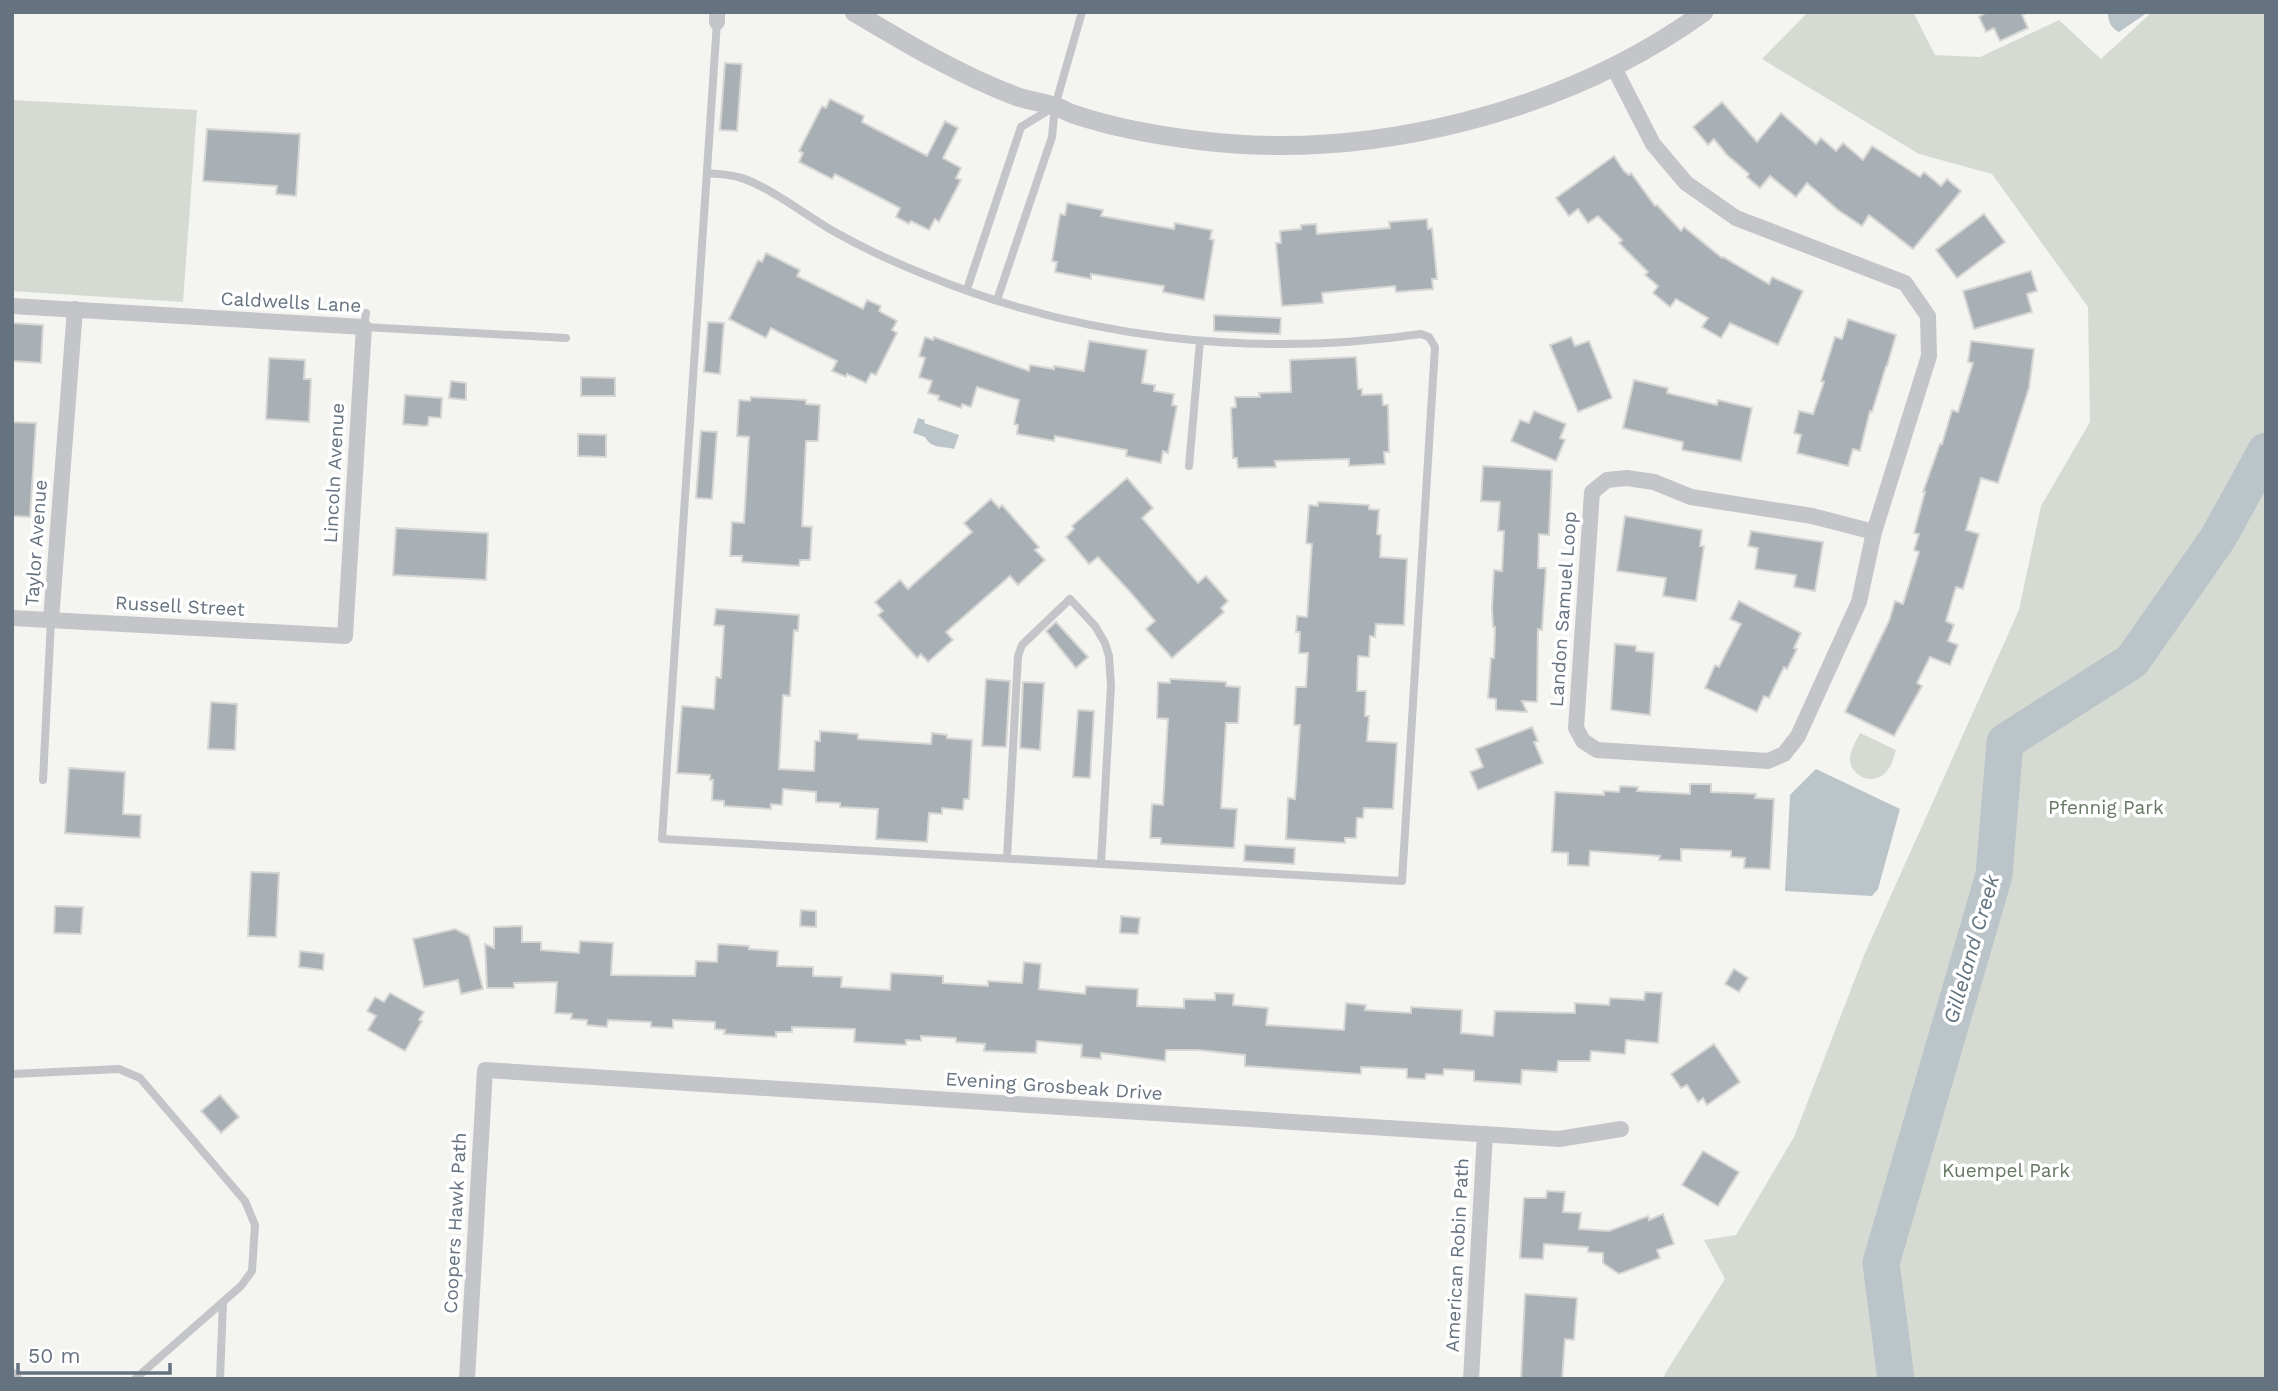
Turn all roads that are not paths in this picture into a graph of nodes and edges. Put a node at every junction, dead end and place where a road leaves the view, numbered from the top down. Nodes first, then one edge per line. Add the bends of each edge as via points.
1 (854, 12) edge
2 (1082, 12) edge
3 (1704, 12) edge
4 (717, 16) edge
5 (1614, 66) junction
6 (1055, 106) junction
7 (706, 173) junction
8 (967, 289) junction
9 (998, 300) junction
10 (12, 306) edge
11 (75, 309) junction
12 (365, 320) junction
13 (566, 338) dead end
14 (1200, 341) junction
15 (1189, 466) dead end
16 (1874, 532) junction
17 (12, 618) edge
18 (51, 620) junction
19 (345, 636) joint
20 (43, 780) dead end
21 (1007, 858) junction
22 (1101, 864) junction
23 (485, 1070) joint
24 (12, 1074) edge
25 (1621, 1129) dead end
26 (1485, 1134) junction
27 (223, 1302) junction
28 (12, 1372) edge
29 (136, 1378) edge
30 (19, 1379) edge
31 (148, 1379) edge
32 (220, 1379) edge
33 (467, 1379) edge
34 (1471, 1379) edge

1 - 6 street via 974,78
2 - 6 lane
3 - 5 street
4 - 7 lane
5 - 6 street via 1488,115 1396,137 1321,144 1203,141 1127,128
5 - 16 street, Landon Samuel Loop via 1653,144 1686,183 1736,218 1905,283 1928,316 1929,355
6 - 8 lane via 1021,127
6 - 9 lane via 1052,137
7 - 8 lane via 738,176 838,234
7 - 21 lane via 662,839
8 - 9 lane
9 - 14 lane via 1114,330
10 - 11 street, Caldwells Lane
11 - 12 street, Caldwells Lane
11 - 18 street, Taylor Avenue
12 - 13 lane, Caldwells Lane
12 - 19 street, Lincoln Avenue
14 - 15 lane
14 - 22 lane via 1309,344 1421,334 1435,346 1402,881
16 - 16 street, Landon Samuel Loop via 1860,603 1798,736 1784,754 1769,761 1597,750 1583,741 1576,728 1592,492 1607,480 1654,482 1691,497 1812,516
17 - 18 street, Russell Street
18 - 19 street, Russell Street
18 - 20 lane, Taylor Avenue
21 - 22 lane
21 - 22 lane via 1018,656 1033,632 1070,599 1095,626 1110,656
23 - 26 street, Evening Grosbeak Drive
23 - 33 street, Coopers Hawk Path
24 - 27 lane via 119,1069 140,1078 246,1201 255,1225 252,1271
25 - 26 street, Evening Grosbeak Drive via 1559,1139
26 - 34 street, American Robin Path
27 - 29 lane
27 - 32 lane
28 - 30 lane
29 - 31 lane

